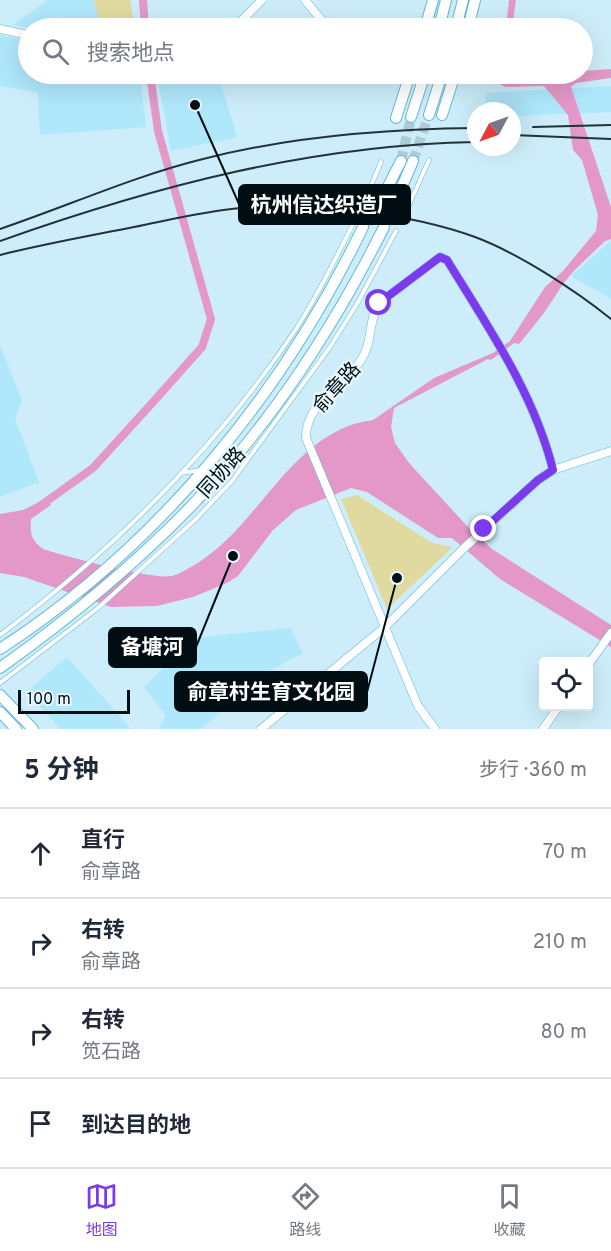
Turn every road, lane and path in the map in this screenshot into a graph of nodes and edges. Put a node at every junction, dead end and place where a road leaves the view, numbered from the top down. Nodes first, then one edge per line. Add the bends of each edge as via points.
1 (262, 0) edge
2 (304, 0) edge
3 (433, 0) edge
4 (446, 0) edge
5 (463, 0) edge
6 (475, 0) edge
7 (244, 18) edge
8 (319, 18) edge
9 (428, 18) edge
10 (442, 18) edge
11 (458, 18) edge
12 (470, 18) edge
13 (0, 29) edge
14 (18, 33) edge
15 (407, 84) edge
16 (422, 84) edge
17 (439, 84) edge
18 (452, 84) edge
19 (429, 115) tunnel mouth
20 (442, 115) tunnel mouth
21 (396, 117) tunnel mouth
22 (411, 117) tunnel mouth
23 (429, 160) dead end
24 (401, 161) tunnel mouth
25 (413, 161) tunnel mouth
26 (381, 162) dead end
27 (368, 193) dead end
28 (382, 198) tunnel mouth
29 (394, 205) tunnel mouth
30 (409, 206) dead end
31 (359, 224) joint
32 (384, 227) tunnel mouth
33 (396, 231) dead end
34 (611, 451) edge
35 (204, 469) junction
36 (553, 470) junction
37 (181, 473) junction
38 (385, 627) junction
39 (611, 633) edge
40 (0, 635) edge
41 (0, 649) edge
42 (593, 658) edge
43 (0, 668) edge
44 (0, 683) edge
45 (0, 694) edge
46 (556, 711) edge
47 (0, 712) edge
48 (16, 729) edge
49 (33, 729) edge
50 (261, 729) edge
51 (435, 729) edge
52 (543, 729) edge

1 - 7 street
2 - 8 street
3 - 9 main road
4 - 10 main road
5 - 11 main road
6 - 12 main road
13 - 14 street
15 - 21 main road
16 - 22 main road
17 - 19 main road
18 - 20 main road
23 - 30 lane
24 - 28 main road
25 - 29 main road
26 - 27 lane
31 - 35 main road, 同协路 via 338,280 309,327 242,425
31 - 37 lane via 296,329 238,408
32 - 43 main road, 同协路 via 354,288 272,412 225,468 84,603
33 - 44 lane via 357,304 232,481 98,608
34 - 36 street
35 - 37 lane
35 - 41 main road, 同协路 via 119,555 71,597
36 - 38 street via 484,529
36 - 38 street, 俞章路 via 528,402 504,353 447,260 440,257 379,303 362,359 309,416 306,425 306,438
37 - 40 lane via 54,595
38 - 50 street
38 - 51 street, 俞章路 via 418,706
39 - 42 street
45 - 49 main road
46 - 52 street
47 - 48 main road

